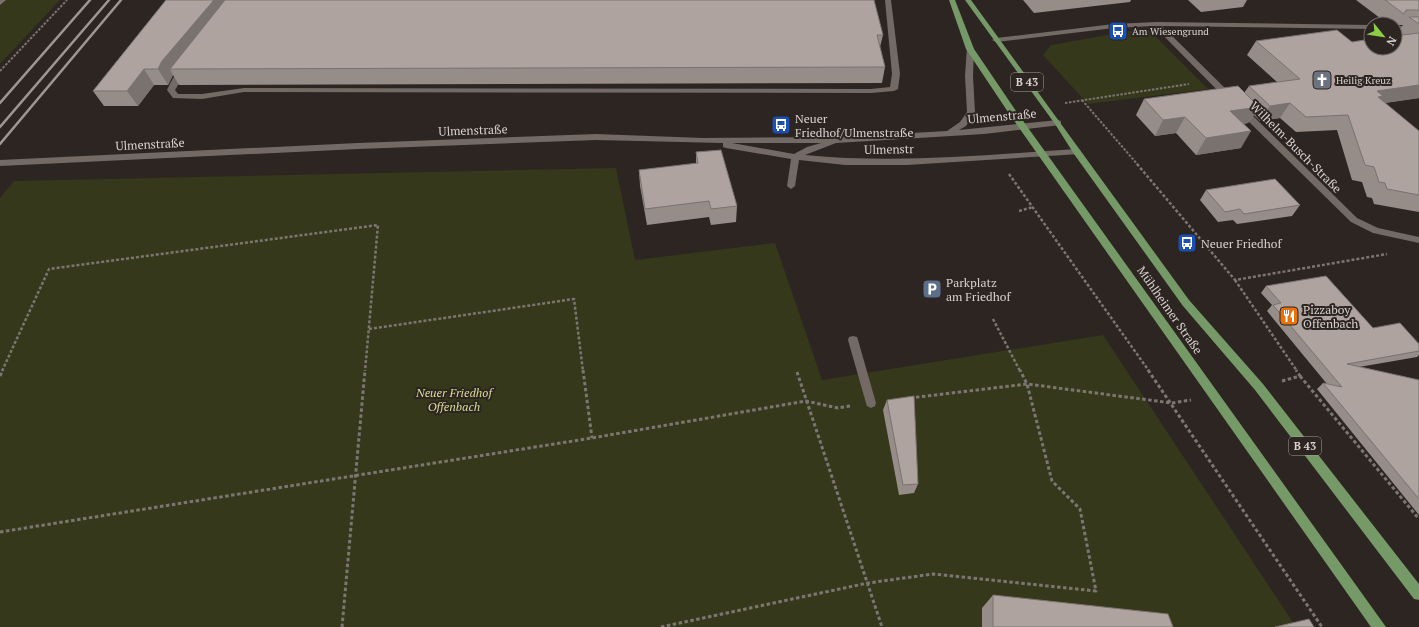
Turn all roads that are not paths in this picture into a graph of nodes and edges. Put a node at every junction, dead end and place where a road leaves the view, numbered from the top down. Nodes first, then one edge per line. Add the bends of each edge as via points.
1 (888, 0) edge
2 (952, 0) edge
3 (968, 0) edge
4 (1156, 24) junction
5 (1363, 27) edge
6 (1403, 28) edge
7 (1419, 28) edge
8 (996, 40) junction
9 (970, 49) junction
10 (191, 60) edge
11 (1058, 123) junction
12 (1023, 127) junction
13 (948, 133) junction
14 (703, 140) junction
15 (840, 140) junction
16 (1077, 152) junction
17 (1043, 154) junction
18 (795, 157) junction
19 (0, 163) edge
20 (791, 186) dead end
21 (1419, 240) edge
22 (853, 340) dead end
23 (871, 403) road end
24 (1419, 594) edge
25 (1380, 627) edge

1 - 10 street via 896,74 894,89 871,91 244,90 192,98 176,96 171,90 176,78
2 - 9 main road, Mühlheimer Straße
3 - 8 main road, Mühlheimer Straße / B 43
4 - 5 street
4 - 8 street via 1114,26
4 - 21 street, Wilhelm-Busch-Straße via 1343,211 1376,231
6 - 7 street
8 - 11 main road, Mühlheimer Straße / B 43
9 - 12 main road, Mühlheimer Straße
9 - 13 street, Ulmenstraße via 971,112 963,124
11 - 12 street, Ulmenstraße
11 - 16 main road, Mühlheimer Straße / B 43
12 - 13 street, Ulmenstraße
12 - 17 main road, Mühlheimer Straße
13 - 15 street, Ulmenstraße
14 - 15 street, Ulmenstraße
14 - 18 street, Ulmenstr
14 - 19 street, Ulmenstraße via 596,137
15 - 18 street via 810,149
16 - 17 street, Ulmenstr
16 - 24 main road, Mühlheimer Straße / B 43 via 1186,303 1259,387
17 - 18 street, Ulmenstr via 907,162 845,162
17 - 25 main road, Mühlheimer Straße
18 - 20 street
22 - 23 street

